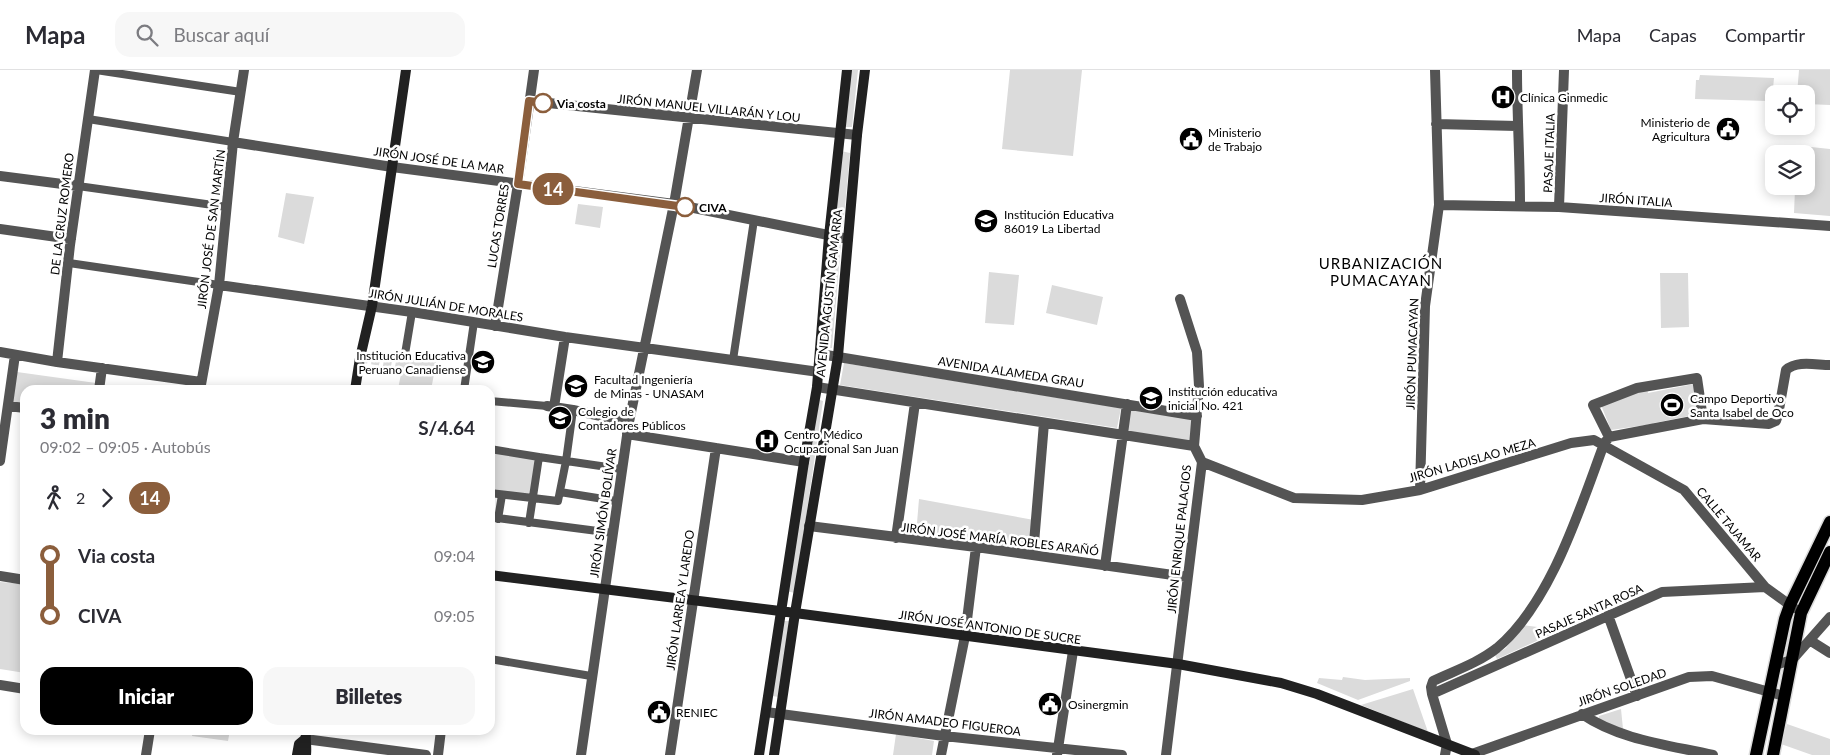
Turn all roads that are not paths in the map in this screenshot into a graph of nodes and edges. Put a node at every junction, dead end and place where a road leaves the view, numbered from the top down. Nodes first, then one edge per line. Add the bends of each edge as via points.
1 (96, 70) edge
2 (244, 70) edge
3 (406, 70) edge
4 (534, 70) edge
5 (697, 70) edge
6 (847, 70) edge
7 (864, 70) edge
8 (1435, 70) edge
9 (1517, 70) edge
10 (1564, 70) edge
11 (241, 92) junction
12 (529, 101) junction
13 (689, 117) junction
14 (88, 119) junction
15 (1436, 124) junction
16 (1517, 126) junction
17 (840, 134) junction
18 (857, 135) junction
19 (234, 142) junction
20 (392, 167) junction
21 (0, 176) edge
22 (518, 184) junction
23 (78, 186) junction
24 (674, 204) junction
25 (1439, 205) junction
26 (1520, 205) junction
27 (226, 207) junction
28 (1559, 207) junction
29 (754, 220) junction
30 (1830, 226) edge
31 (0, 229) edge
32 (829, 236) junction
33 (71, 239) junction
34 (848, 239) junction
35 (69, 263) junction
36 (219, 285) junction
37 (1180, 299) dead end
38 (372, 306) junction
39 (412, 312) junction
40 (474, 322) junction
41 (495, 326) junction
42 (565, 337) junction
43 (643, 348) junction
44 (0, 352) edge
45 (405, 354) dead end
46 (820, 354) junction
47 (15, 355) junction
48 (838, 356) junction
49 (733, 360) junction
50 (57, 362) junction
51 (1830, 365) edge
52 (102, 368) junction
53 (819, 372) junction
54 (100, 385) edge
55 (195, 385) edge
56 (200, 385) edge
57 (356, 385) edge
58 (465, 385) edge
59 (817, 387) junction
60 (831, 390) junction
61 (495, 401) edge
62 (915, 403) junction
63 (1127, 404) junction
64 (8, 406) junction
65 (20, 407) edge
66 (551, 407) junction
67 (573, 410) junction
68 (1197, 416) junction
69 (1703, 419) junction
70 (629, 422) junction
71 (1044, 423) junction
72 (627, 434) junction
73 (1123, 434) junction
74 (1607, 440) junction
75 (1194, 446) junction
76 (716, 448) junction
77 (495, 450) edge
78 (539, 457) junction
79 (0, 461) edge
80 (566, 461) junction
81 (804, 462) junction
82 (1202, 462) junction
83 (621, 469) junction
84 (1420, 490) junction
85 (560, 492) junction
86 (495, 494) edge
87 (502, 495) junction
88 (532, 499) junction
89 (616, 500) junction
90 (495, 515) edge
91 (495, 518) edge
92 (1830, 522) edge
93 (529, 523) junction
94 (809, 526) junction
95 (613, 533) junction
96 (896, 538) junction
97 (976, 547) junction
98 (1830, 552) edge
99 (1033, 555) junction
100 (1105, 566) junction
101 (0, 576) edge
102 (495, 576) edge
103 (1187, 577) junction
104 (20, 579) edge
105 (1765, 588) junction
106 (604, 589) junction
107 (692, 600) junction
108 (1790, 605) junction
109 (780, 611) junction
110 (795, 613) junction
111 (1801, 613) junction
112 (1608, 615) junction
113 (1830, 617) edge
114 (965, 636) junction
115 (1811, 641) junction
116 (1073, 651) junction
117 (1830, 653) edge
118 (1792, 660) junction
119 (495, 661) edge
120 (1178, 664) junction
121 (1775, 665) junction
122 (591, 676) junction
123 (0, 685) edge
124 (20, 687) edge
125 (1770, 691) junction
126 (1432, 694) junction
127 (1637, 696) junction
128 (1784, 696) junction
129 (766, 712) junction
130 (780, 714) junction
131 (1582, 714) junction
132 (149, 735) edge
133 (305, 735) edge
134 (440, 735) edge
135 (944, 736) junction
136 (1447, 744) junction
137 (1058, 751) edge
138 (1473, 754) edge
139 (146, 755) edge
140 (297, 755) edge
141 (306, 755) edge
142 (426, 755) edge
143 (438, 755) edge
144 (581, 755) edge
145 (670, 755) edge
146 (758, 755) edge
147 (774, 755) edge
148 (941, 755) edge
149 (1122, 755) edge
150 (1166, 755) edge
151 (1445, 755) edge
152 (1713, 755) edge
153 (1756, 755) edge
154 (1773, 755) edge

1 - 11 street
1 - 14 street, DE LA CRUZ ROMERO
2 - 11 street, JIRÓN JOSÉ DE SAN MARTÍN
3 - 20 main road
4 - 12 street, LUCAS TORRES
5 - 13 street, JIRÓN SIMÓN BOLÍVAR
6 - 17 main road, AVENIDA AGUSTÍN GAMARRA
7 - 18 main road, AVENIDA AGUSTÍN GAMARRA
8 - 15 street, JIRÓN PUMACAYAN
9 - 16 street
10 - 28 street, PASAJE ITALIA
11 - 19 street, JIRÓN JOSÉ DE SAN MARTÍN
12 - 13 street, JIRÓN MANUEL VILLARÁN Y LOU
12 - 22 street, LUCAS TORRES
13 - 17 street, JIRÓN MANUEL VILLARÁN Y LOU
13 - 24 street, JIRÓN SIMÓN BOLÍVAR
14 - 19 street
14 - 23 street, DE LA CRUZ ROMERO
15 - 16 street
15 - 25 street, JIRÓN PUMACAYAN
16 - 26 street
17 - 18 street, JIRÓN MANUEL VILLARÁN Y LOU
17 - 32 main road, AVENIDA AGUSTÍN GAMARRA
18 - 34 main road, AVENIDA AGUSTÍN GAMARRA
19 - 20 street, JIRÓN JOSÉ DE LA MAR
19 - 27 street, JIRÓN JOSÉ DE SAN MARTÍN
20 - 22 street, JIRÓN JOSÉ DE LA MAR
20 - 38 main road
21 - 23 street
22 - 24 street, JIRÓN JOSÉ DE LA MAR
22 - 41 street, LUCAS TORRES
23 - 27 street
23 - 33 street, DE LA CRUZ ROMERO
24 - 29 street, JIRÓN JOSÉ DE LA MAR
24 - 43 street, JIRÓN SIMÓN BOLÍVAR
25 - 26 street, JIRÓN ITALIA
25 - 84 street, JIRÓN PUMACAYAN via 1426,306
26 - 28 street, JIRÓN ITALIA
27 - 36 street, JIRÓN JOSÉ DE SAN MARTÍN
28 - 30 street, JIRÓN ITALIA
29 - 32 street, JIRÓN JOSÉ DE LA MAR
29 - 49 street
31 - 33 street
32 - 34 street, JIRÓN JOSÉ DE LA MAR
32 - 46 main road, AVENIDA AGUSTÍN GAMARRA
33 - 35 street, DE LA CRUZ ROMERO
34 - 48 main road, AVENIDA AGUSTÍN GAMARRA
35 - 36 street, JIRÓN JULIÁN DE MORALES
35 - 50 street, DE LA CRUZ ROMERO
36 - 38 street, JIRÓN JULIÁN DE MORALES
36 - 56 street, JIRÓN JOSÉ DE SAN MARTÍN
37 - 68 street via 1197,352
38 - 39 street, JIRÓN JULIÁN DE MORALES
38 - 57 main road
39 - 40 street, JIRÓN JULIÁN DE MORALES
39 - 45 street
40 - 41 street, JIRÓN JULIÁN DE MORALES
40 - 58 street
41 - 42 street, JIRÓN JULIÁN DE MORALES
42 - 43 street, JIRÓN JULIÁN DE MORALES
42 - 66 street
43 - 49 street, JIRÓN JULIÁN DE MORALES
43 - 70 street, JIRÓN SIMÓN BOLÍVAR
44 - 47 street
46 - 48 street, AVENIDA ALAMEDA GRAU
46 - 53 main road, AVENIDA AGUSTÍN GAMARRA
47 - 50 street
47 - 64 street
48 - 60 main road, AVENIDA AGUSTÍN GAMARRA
48 - 63 street, AVENIDA ALAMEDA GRAU
49 - 53 street, JIRÓN JULIÁN DE MORALES
50 - 52 street
51 - 69 street, JIRÓN LADISLAO MEZA via 1798,364 1786,370 1776,421 1769,424
52 - 54 street
52 - 55 street
53 - 59 main road, AVENIDA AGUSTÍN GAMARRA
59 - 60 street
59 - 81 main road, AVENIDA AGUSTÍN GAMARRA
60 - 62 street
60 - 94 main road, AVENIDA AGUSTÍN GAMARRA
61 - 66 street
62 - 71 street
62 - 96 street
63 - 68 street, AVENIDA ALAMEDA GRAU
63 - 73 street
64 - 65 street
64 - 79 street
66 - 67 street
67 - 70 street
67 - 80 street
68 - 75 street
69 - 74 street, JIRÓN LADISLAO MEZA
69 - 74 street via 1697,378 1637,388 1593,405
70 - 72 street, JIRÓN SIMÓN BOLÍVAR
71 - 73 street
71 - 99 street
72 - 76 street
72 - 83 street, JIRÓN SIMÓN BOLÍVAR
73 - 75 street
73 - 100 street
74 - 84 street, JIRÓN LADISLAO MEZA via 1571,443
74 - 105 street, CALLE TAJAMAR via 1684,490
74 - 126 street via 1560,556 1528,612 1498,647 1433,681
75 - 82 street, JIRÓN ENRIQUE PALACIOS
76 - 81 street
76 - 107 street, JIRÓN LARREA Y LAREDO
77 - 78 street
78 - 80 street
78 - 88 street
80 - 83 street
80 - 85 street
81 - 109 main road, AVENIDA AGUSTÍN GAMARRA
82 - 84 street, JIRÓN LADISLAO MEZA via 1294,498 1362,500
82 - 103 street, JIRÓN ENRIQUE PALACIOS
83 - 89 street, JIRÓN SIMÓN BOLÍVAR
85 - 88 street via 558,501
85 - 89 street
86 - 87 street
87 - 88 street
87 - 90 street
88 - 93 street
89 - 95 street, JIRÓN SIMÓN BOLÍVAR
91 - 93 street
92 - 108 main road
93 - 95 street
94 - 96 street, JIRÓN JOSÉ MARÍA ROBLES ARAÑÓ
94 - 110 main road, AVENIDA AGUSTÍN GAMARRA
95 - 106 street, JIRÓN SIMÓN BOLÍVAR
96 - 97 street, JIRÓN JOSÉ MARÍA ROBLES ARAÑÓ
97 - 99 street, JIRÓN JOSÉ MARÍA ROBLES ARAÑÓ
97 - 114 street
98 - 111 main road
99 - 100 street, JIRÓN JOSÉ MARÍA ROBLES ARAÑÓ
100 - 103 street, JIRÓN JOSÉ MARÍA ROBLES ARAÑÓ
101 - 104 street
102 - 106 main road, JIRÓN JOSÉ ANTONIO DE SUCRE
103 - 120 street, JIRÓN ENRIQUE PALACIOS
105 - 108 street, CALLE TAJAMAR
105 - 112 street, PASAJE SANTA ROSA via 1662,592
106 - 107 main road, JIRÓN JOSÉ ANTONIO DE SUCRE
106 - 122 street, JIRÓN SIMÓN BOLÍVAR
107 - 109 main road, JIRÓN JOSÉ ANTONIO DE SUCRE
107 - 145 street, JIRÓN LARREA Y LAREDO
108 - 111 street, CALLE TAJAMAR
108 - 121 main road
109 - 110 main road, JIRÓN JOSÉ ANTONIO DE SUCRE
109 - 129 main road, AVENIDA AGUSTÍN GAMARRA
110 - 114 main road, JIRÓN JOSÉ ANTONIO DE SUCRE
110 - 130 main road, AVENIDA AGUSTÍN GAMARRA
111 - 118 main road
112 - 126 street, PASAJE SANTA ROSA
112 - 127 street
113 - 115 street
114 - 116 main road, JIRÓN JOSÉ ANTONIO DE SUCRE
114 - 135 street
115 - 117 street
115 - 118 street
116 - 120 main road, JIRÓN JOSÉ ANTONIO DE SUCRE
116 - 137 street
118 - 121 street
118 - 128 main road
119 - 122 street
120 - 136 main road, JIRÓN JOSÉ ANTONIO DE SUCRE via 1281,683
120 - 150 street, JIRÓN ENRIQUE PALACIOS
121 - 125 main road
122 - 144 street, JIRÓN SIMÓN BOLÍVAR
123 - 124 street
125 - 127 street, JIRÓN SOLEDAD via 1712,676 1700,676
125 - 128 street, JIRÓN SOLEDAD
125 - 153 main road
126 - 136 street
127 - 131 street, JIRÓN SOLEDAD
128 - 154 main road
129 - 130 street, JIRÓN AMADEO FIGUEROA
129 - 146 main road, AVENIDA AGUSTÍN GAMARRA
130 - 135 street, JIRÓN AMADEO FIGUEROA
130 - 147 main road, AVENIDA AGUSTÍN GAMARRA
131 - 138 street, JIRÓN SOLEDAD
131 - 152 street via 1620,733
132 - 139 street
133 - 140 main road
133 - 141 main road
133 - 142 street
134 - 143 street
135 - 137 street, JIRÓN AMADEO FIGUEROA
135 - 148 street
136 - 138 main road, JIRÓN JOSÉ ANTONIO DE SUCRE
136 - 151 street
137 - 149 street, JIRÓN AMADEO FIGUEROA

